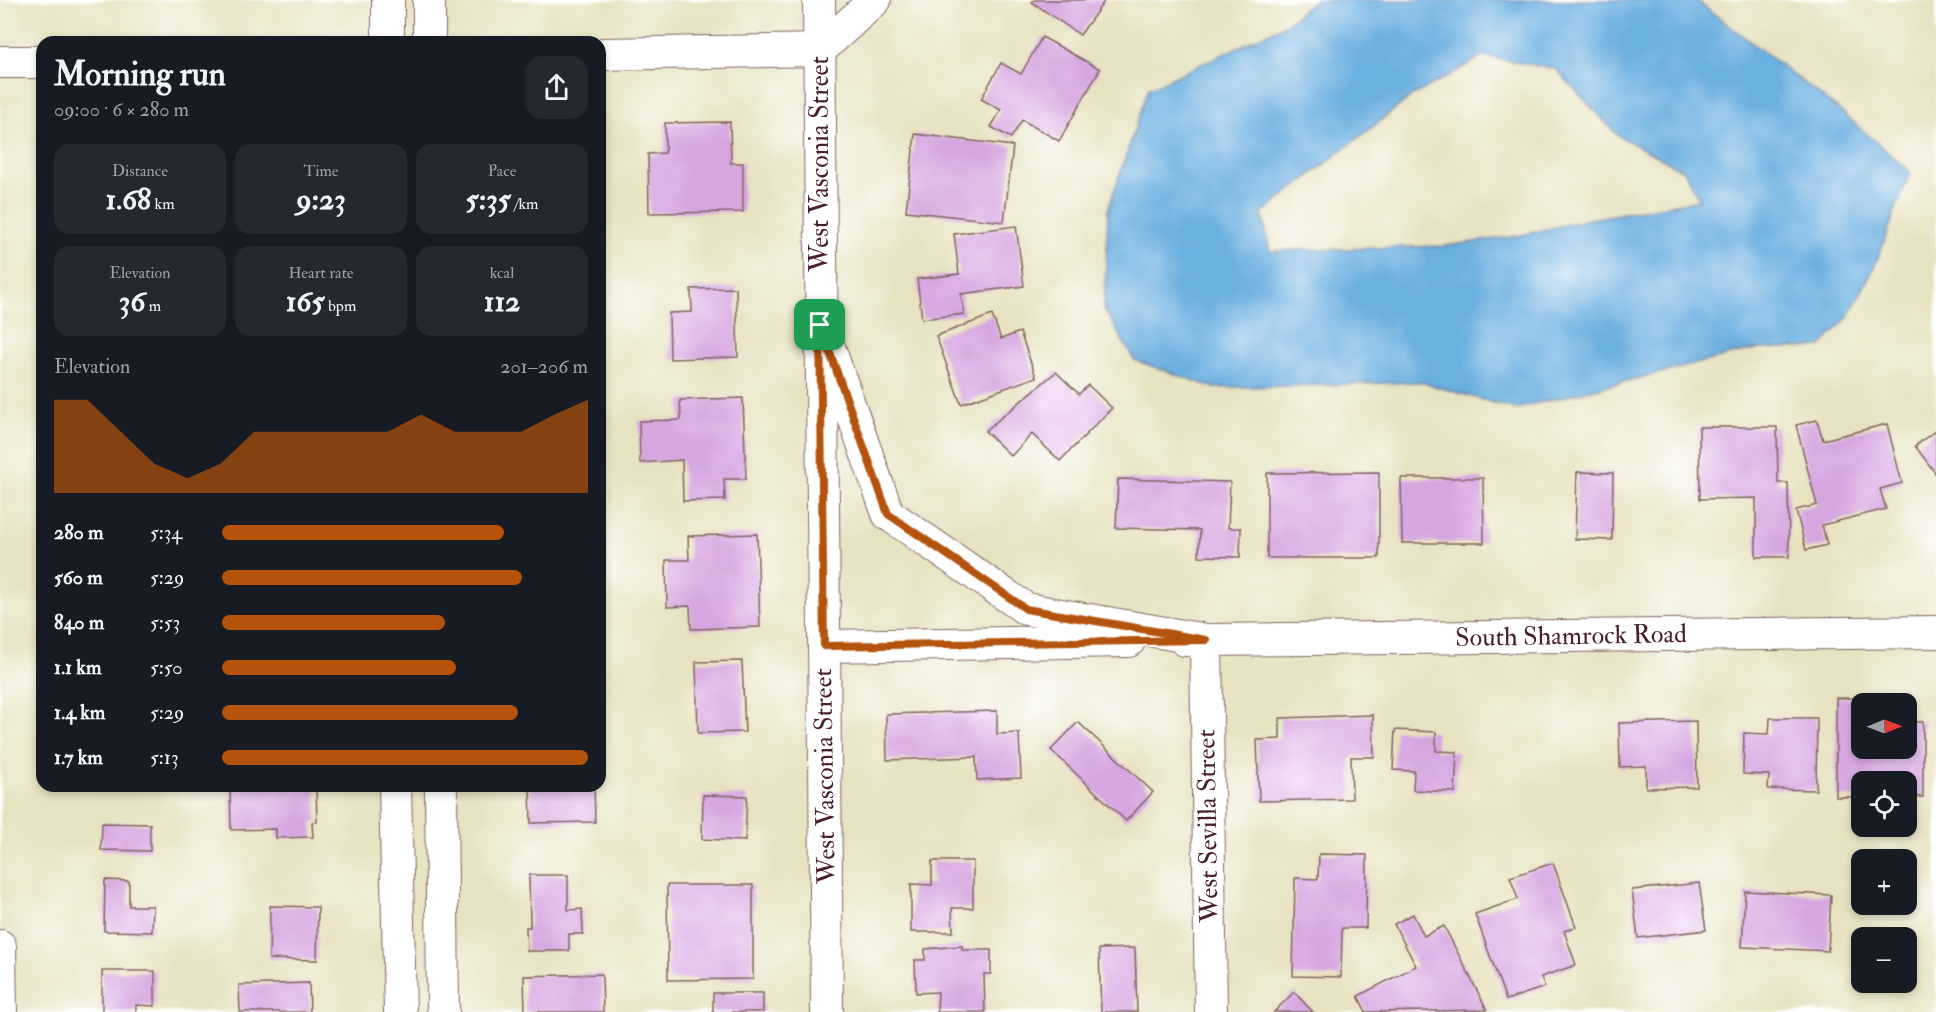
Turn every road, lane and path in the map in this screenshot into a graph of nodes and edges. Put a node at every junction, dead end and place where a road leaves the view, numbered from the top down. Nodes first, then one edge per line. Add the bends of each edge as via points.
1 (388, 0) edge
2 (429, 0) edge
3 (819, 0) edge
4 (875, 0) edge
5 (388, 36) edge
6 (429, 36) edge
7 (820, 50) junction
8 (606, 54) edge
9 (0, 62) edge
10 (36, 62) edge
11 (820, 325) junction
12 (1936, 632) edge
13 (1206, 640) junction
14 (824, 646) junction
15 (395, 792) edge
16 (441, 792) edge
17 (0, 946) edge
18 (1, 1012) edge
19 (400, 1012) edge
20 (443, 1012) edge
21 (827, 1012) edge
22 (1211, 1012) edge

1 - 5 street
2 - 6 street
3 - 7 street, West Vasconia Street
4 - 7 street
7 - 8 street
7 - 11 street, West Vasconia Street
9 - 10 street
11 - 13 street, South Shamrock Road via 888,514 1026,609
11 - 14 street, West Vasconia Street
12 - 13 street, South Shamrock Road
13 - 14 street, South Shamrock Road
13 - 22 street, West Sevilla Street
14 - 21 street, West Vasconia Street
15 - 19 street
16 - 20 street
17 - 18 street

